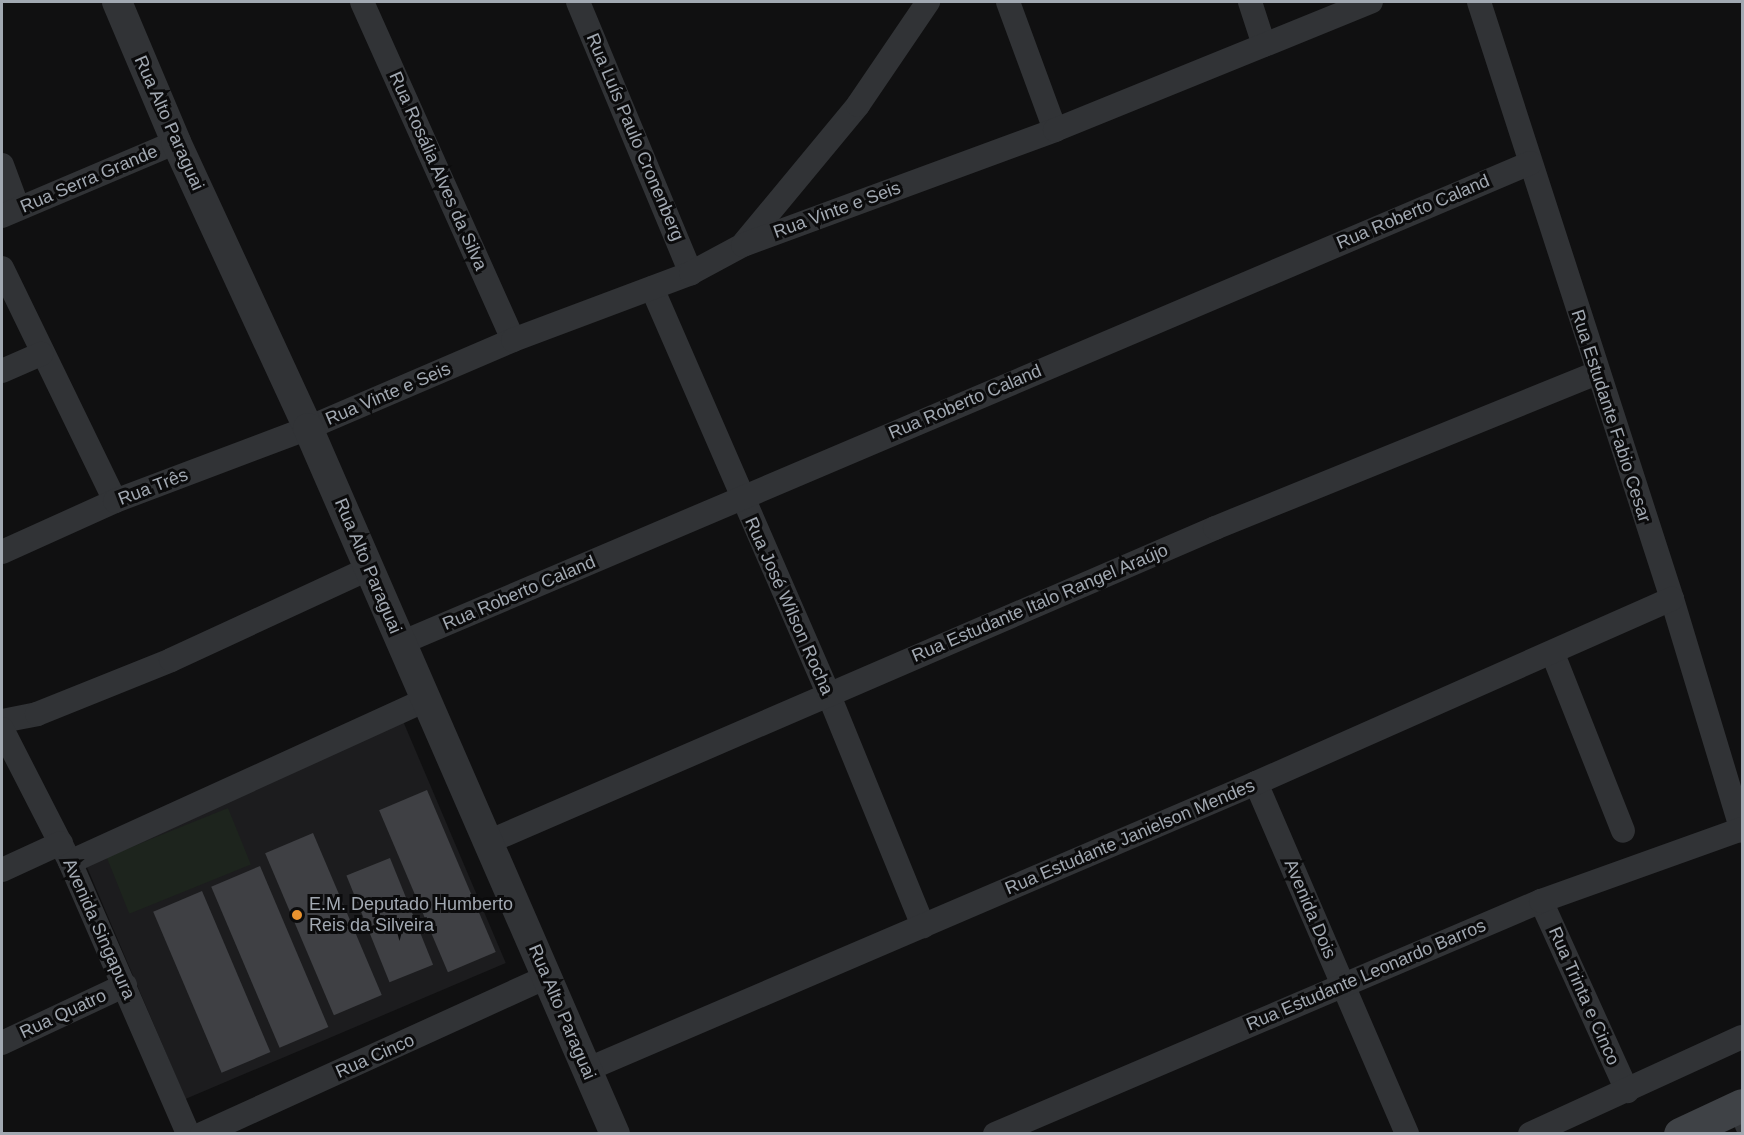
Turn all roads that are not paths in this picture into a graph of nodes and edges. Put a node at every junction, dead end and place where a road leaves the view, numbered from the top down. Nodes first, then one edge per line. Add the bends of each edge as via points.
1 (117, 2) edge
2 (363, 2) edge
3 (578, 2) edge
4 (928, 2) edge
5 (1008, 2) edge
6 (1250, 2) edge
7 (1371, 2) edge
8 (1479, 2) edge
9 (1264, 45) junction
10 (1055, 130) junction
11 (176, 142) junction
12 (1530, 163) junction
13 (2, 165) edge
14 (10, 212) edge
15 (742, 245) junction
16 (2, 268) edge
17 (691, 273) junction
18 (652, 288) junction
19 (513, 340) junction
20 (41, 354) junction
21 (2, 371) edge
22 (1596, 373) junction
23 (308, 428) junction
24 (741, 498) junction
25 (115, 501) junction
26 (2, 552) edge
27 (369, 568) junction
28 (1672, 599) junction
29 (401, 643) junction
30 (1553, 654) junction
31 (828, 693) junction
32 (425, 700) junction
33 (2, 721) edge
34 (2, 729) edge
35 (1256, 783) junction
36 (1742, 830) edge
37 (1623, 831) dead end
38 (488, 843) junction
39 (65, 853) junction
40 (2, 870) edge
41 (1540, 901) junction
42 (923, 926) junction
43 (547, 977) junction
44 (1342, 984) junction
45 (125, 985) junction
46 (1743, 1037) edge
47 (2, 1043) edge
48 (586, 1070) junction
49 (1627, 1091) junction
50 (1740, 1114) edge
51 (188, 1134) edge
52 (202, 1134) edge
53 (615, 1134) edge
54 (995, 1134) edge
55 (1407, 1134) edge
56 (1530, 1134) edge
57 (1680, 1134) edge

1 - 11 street, Rua Alto Paraguai
2 - 19 street, Rua Rosália Alves da Silva
3 - 17 street, Rua Luís Paulo Cronenberg
4 - 15 street via 858,105
5 - 10 street
6 - 9 street
7 - 9 street, Rua Vinte e Seis
8 - 12 street, Rua Estudante Fabio Cesar
9 - 10 street, Rua Vinte e Seis
10 - 15 street, Rua Vinte e Seis
11 - 14 street, Rua Serra Grande
11 - 23 street, Rua Alto Paraguai
12 - 22 street, Rua Estudante Fabio Cesar
12 - 24 street, Rua Roberto Caland
13 - 14 street
15 - 17 street, Rua Vinte e Seis
16 - 20 street
17 - 18 street, Rua Vinte e Seis
18 - 19 street, Rua Vinte e Seis
18 - 24 street, Rua José Wilson Rocha
19 - 23 street, Rua Vinte e Seis
20 - 21 street
20 - 25 street
22 - 28 street, Rua Estudante Fabio Cesar
22 - 31 street, Rua Estudante Italo Rangel Araújo via 1215,528
23 - 25 street, Rua Três
23 - 27 street, Rua Alto Paraguai
24 - 29 street, Rua Roberto Caland
24 - 31 street, Rua José Wilson Rocha
25 - 26 street, Rua Três
27 - 29 street, Rua Alto Paraguai
27 - 33 street via 171,660 37,714
28 - 30 street, Rua Estudante Janielson Mendes
28 - 36 street, Rua Estudante Fabio Cesar
29 - 32 street, Rua Alto Paraguai
30 - 35 street, Rua Estudante Janielson Mendes
30 - 37 street
31 - 38 street, Rua Estudante Italo Rangel Araújo
31 - 42 street, Rua José Wilson Rocha
32 - 38 street, Rua Alto Paraguai
32 - 39 street
34 - 39 street, Avenida Singapura
35 - 42 street, Rua Estudante Janielson Mendes
35 - 44 street, Avenida Dois
36 - 41 street, Rua Estudante Leonardo Barros
38 - 43 street, Rua Alto Paraguai
39 - 40 street
39 - 45 street, Avenida Singapura
41 - 44 street, Rua Estudante Leonardo Barros
41 - 49 street, Rua Trinta e Cinco
42 - 48 street, Rua Estudante Janielson Mendes
43 - 48 street, Rua Alto Paraguai
43 - 52 street, Rua Cinco
44 - 54 street, Rua Estudante Leonardo Barros
44 - 55 street, Avenida Dois
45 - 47 street, Rua Quatro
45 - 51 street, Avenida Singapura
46 - 49 street
48 - 53 street, Rua Alto Paraguai
49 - 56 street
50 - 57 main road

